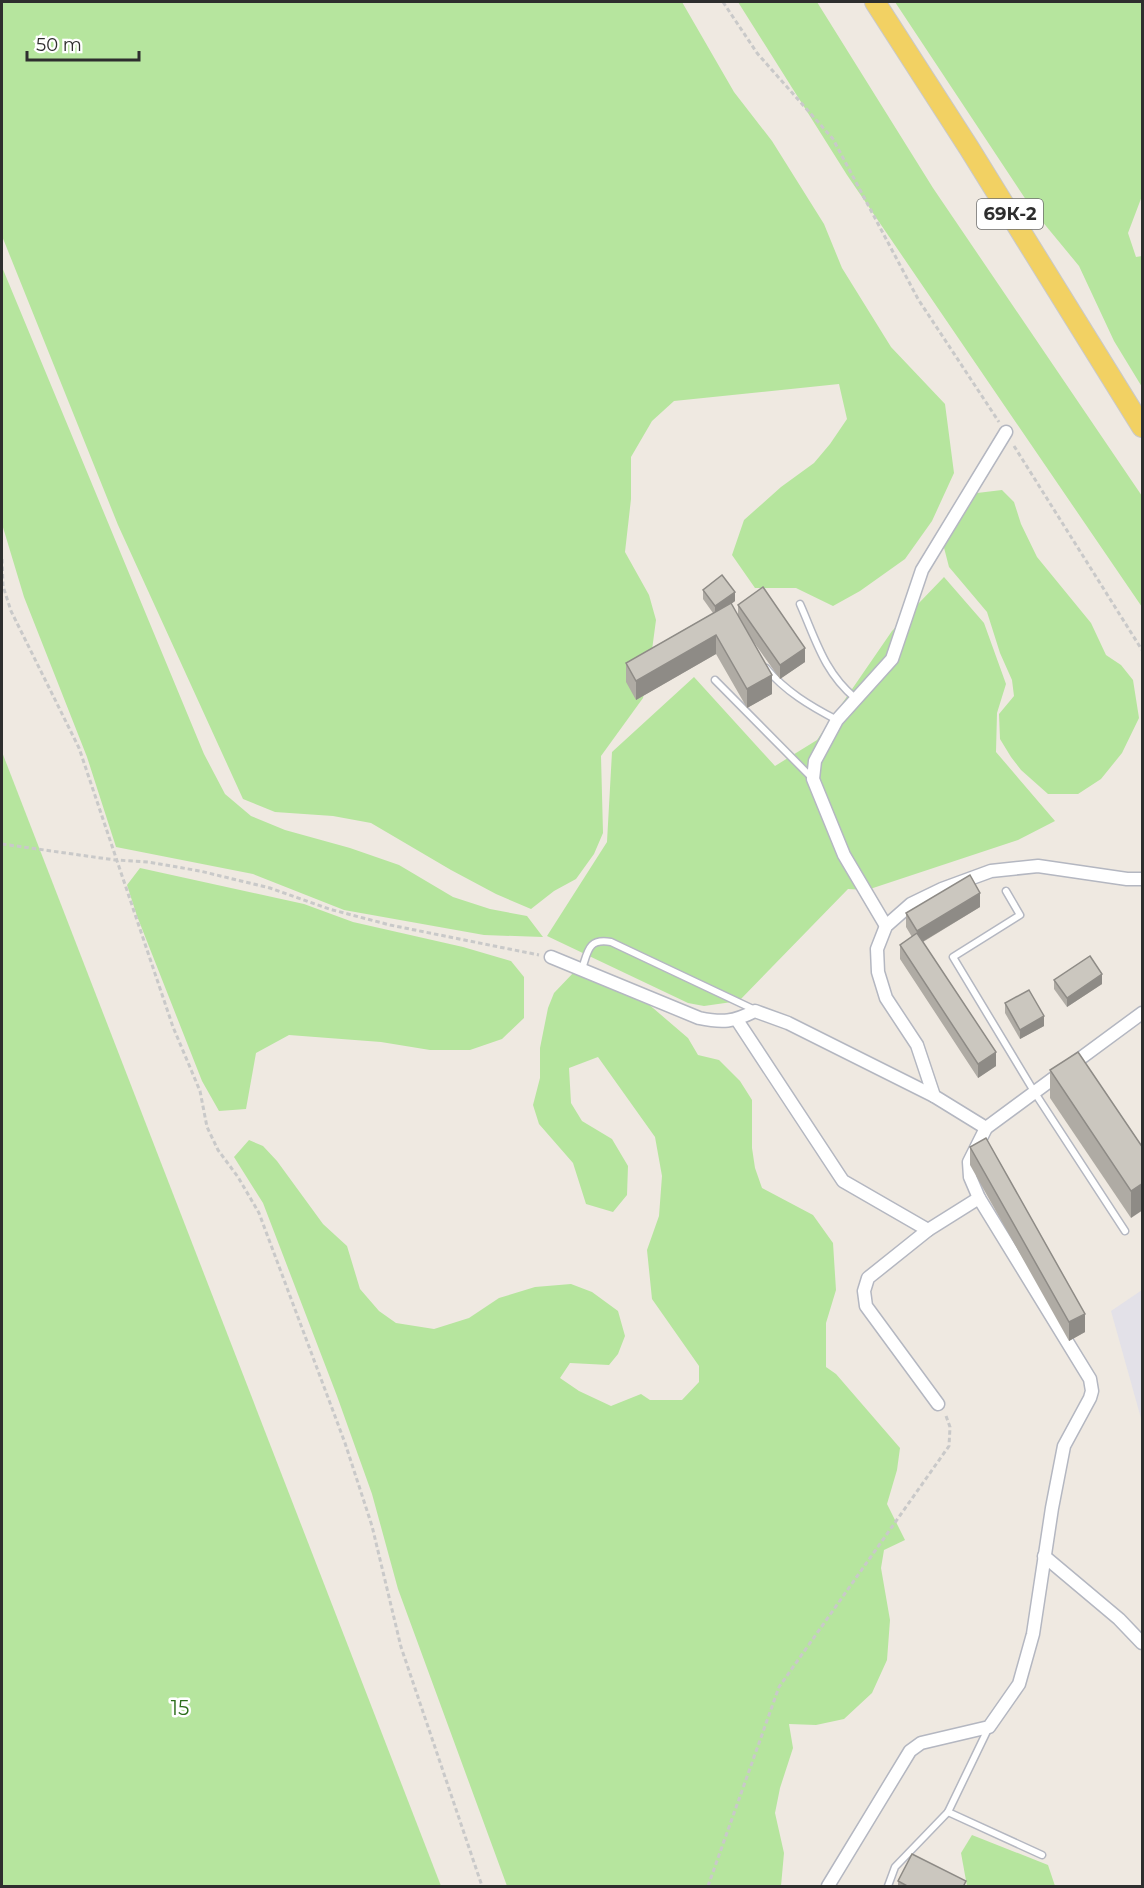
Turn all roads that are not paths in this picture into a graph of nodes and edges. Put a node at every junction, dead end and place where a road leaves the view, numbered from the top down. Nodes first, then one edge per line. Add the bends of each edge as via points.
1 (875, 2) edge
2 (1143, 427) edge
3 (1006, 432) road end
4 (800, 604) dead end
5 (764, 664) edge
6 (715, 680) dead end
7 (855, 698) junction
8 (837, 720) junction
9 (813, 779) junction
10 (1143, 879) edge
11 (1006, 891) dead end
12 (886, 926) junction
13 (551, 957) road end
14 (582, 969) junction
15 (755, 1011) junction
16 (1143, 1013) edge
17 (737, 1020) junction
18 (1035, 1093) junction
19 (934, 1096) junction
20 (986, 1128) junction
21 (979, 1197) junction
22 (928, 1230) junction
23 (1125, 1231) dead end
24 (938, 1404) road end
25 (1044, 1556) junction
26 (1143, 1643) edge
27 (989, 1727) junction
28 (948, 1812) junction
29 (1042, 1855) dead end
30 (828, 1887) edge
31 (888, 1887) edge

1 - 2 main road, 69К-2
3 - 7 street via 922,570 892,659
4 - 7 lane via 828,669
5 - 8 lane via 778,682
6 - 9 lane
7 - 8 street
8 - 9 street via 815,761
9 - 12 street via 844,855
10 - 12 street via 1038,866 991,871 911,904
11 - 18 lane via 1020,915 953,957
12 - 19 street via 876,949 878,972 886,998 917,1045
13 - 14 street
14 - 15 lane via 591,946 600,940 610,942
14 - 17 street via 699,1018
15 - 17 street
15 - 19 street via 788,1023
16 - 18 street
17 - 22 street via 843,1181
18 - 20 street
18 - 23 lane
19 - 20 street
20 - 21 street via 969,1162 970,1177
21 - 22 street
21 - 25 street via 1092,1385 1090,1398 1064,1446
22 - 24 street via 868,1278 864,1291 866,1306
25 - 26 street
25 - 27 street via 1033,1634 1019,1684
27 - 28 lane
27 - 30 street via 921,1743 910,1751
28 - 29 lane
28 - 31 lane via 895,1867

